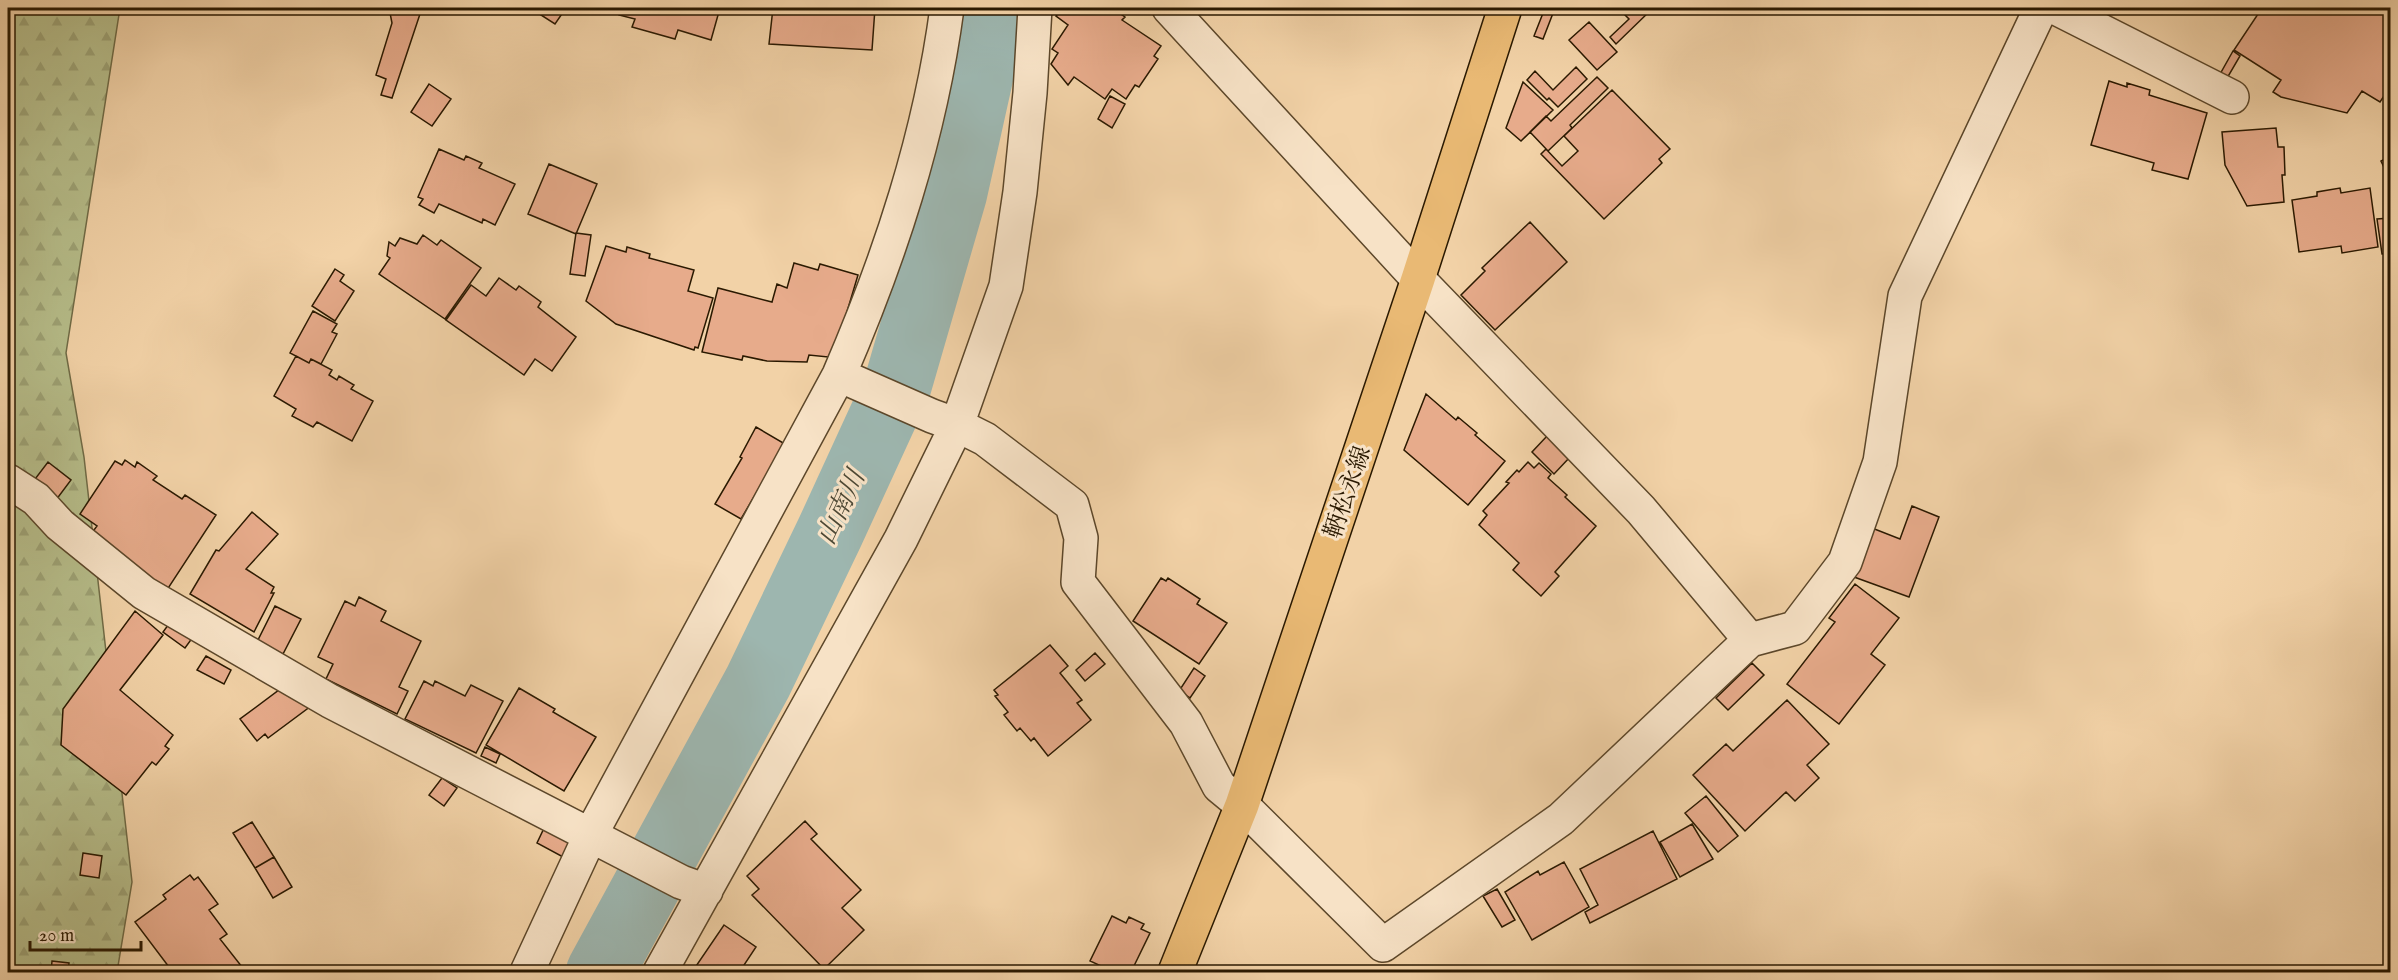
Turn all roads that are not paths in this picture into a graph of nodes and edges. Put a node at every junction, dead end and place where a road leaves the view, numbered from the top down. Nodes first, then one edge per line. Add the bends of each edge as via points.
1 (947, 8) edge
2 (1035, 8) edge
3 (1169, 8) edge
4 (1505, 8) edge
5 (2041, 8) edge
6 (2056, 8) edge
7 (2232, 97) dead end
8 (1418, 279) junction
9 (846, 379) junction
10 (945, 420) junction
11 (8, 481) edge
12 (1750, 640) junction
13 (1242, 805) junction
14 (601, 839) junction
15 (693, 886) junction
16 (527, 972) edge
17 (660, 972) edge
18 (1175, 972) edge

1 - 9 street via 921,149
2 - 10 street via 1020,192 1006,286
3 - 8 street
4 - 8 main road, 鞆松永線
5 - 12 street via 1905,296 1880,462 1845,562 1795,628
6 - 7 street
8 - 12 street via 1641,510
8 - 13 main road, 鞆松永線
9 - 10 street
9 - 14 street
10 - 13 street via 985,439 1072,505 1081,538 1078,582 1186,723 1219,786
10 - 15 street via 901,539
11 - 14 street via 36,498 60,525 144,593 330,700
12 - 13 street via 1561,819 1383,945
13 - 18 main road, 鞆松永線
14 - 15 street
14 - 16 street
15 - 17 street

